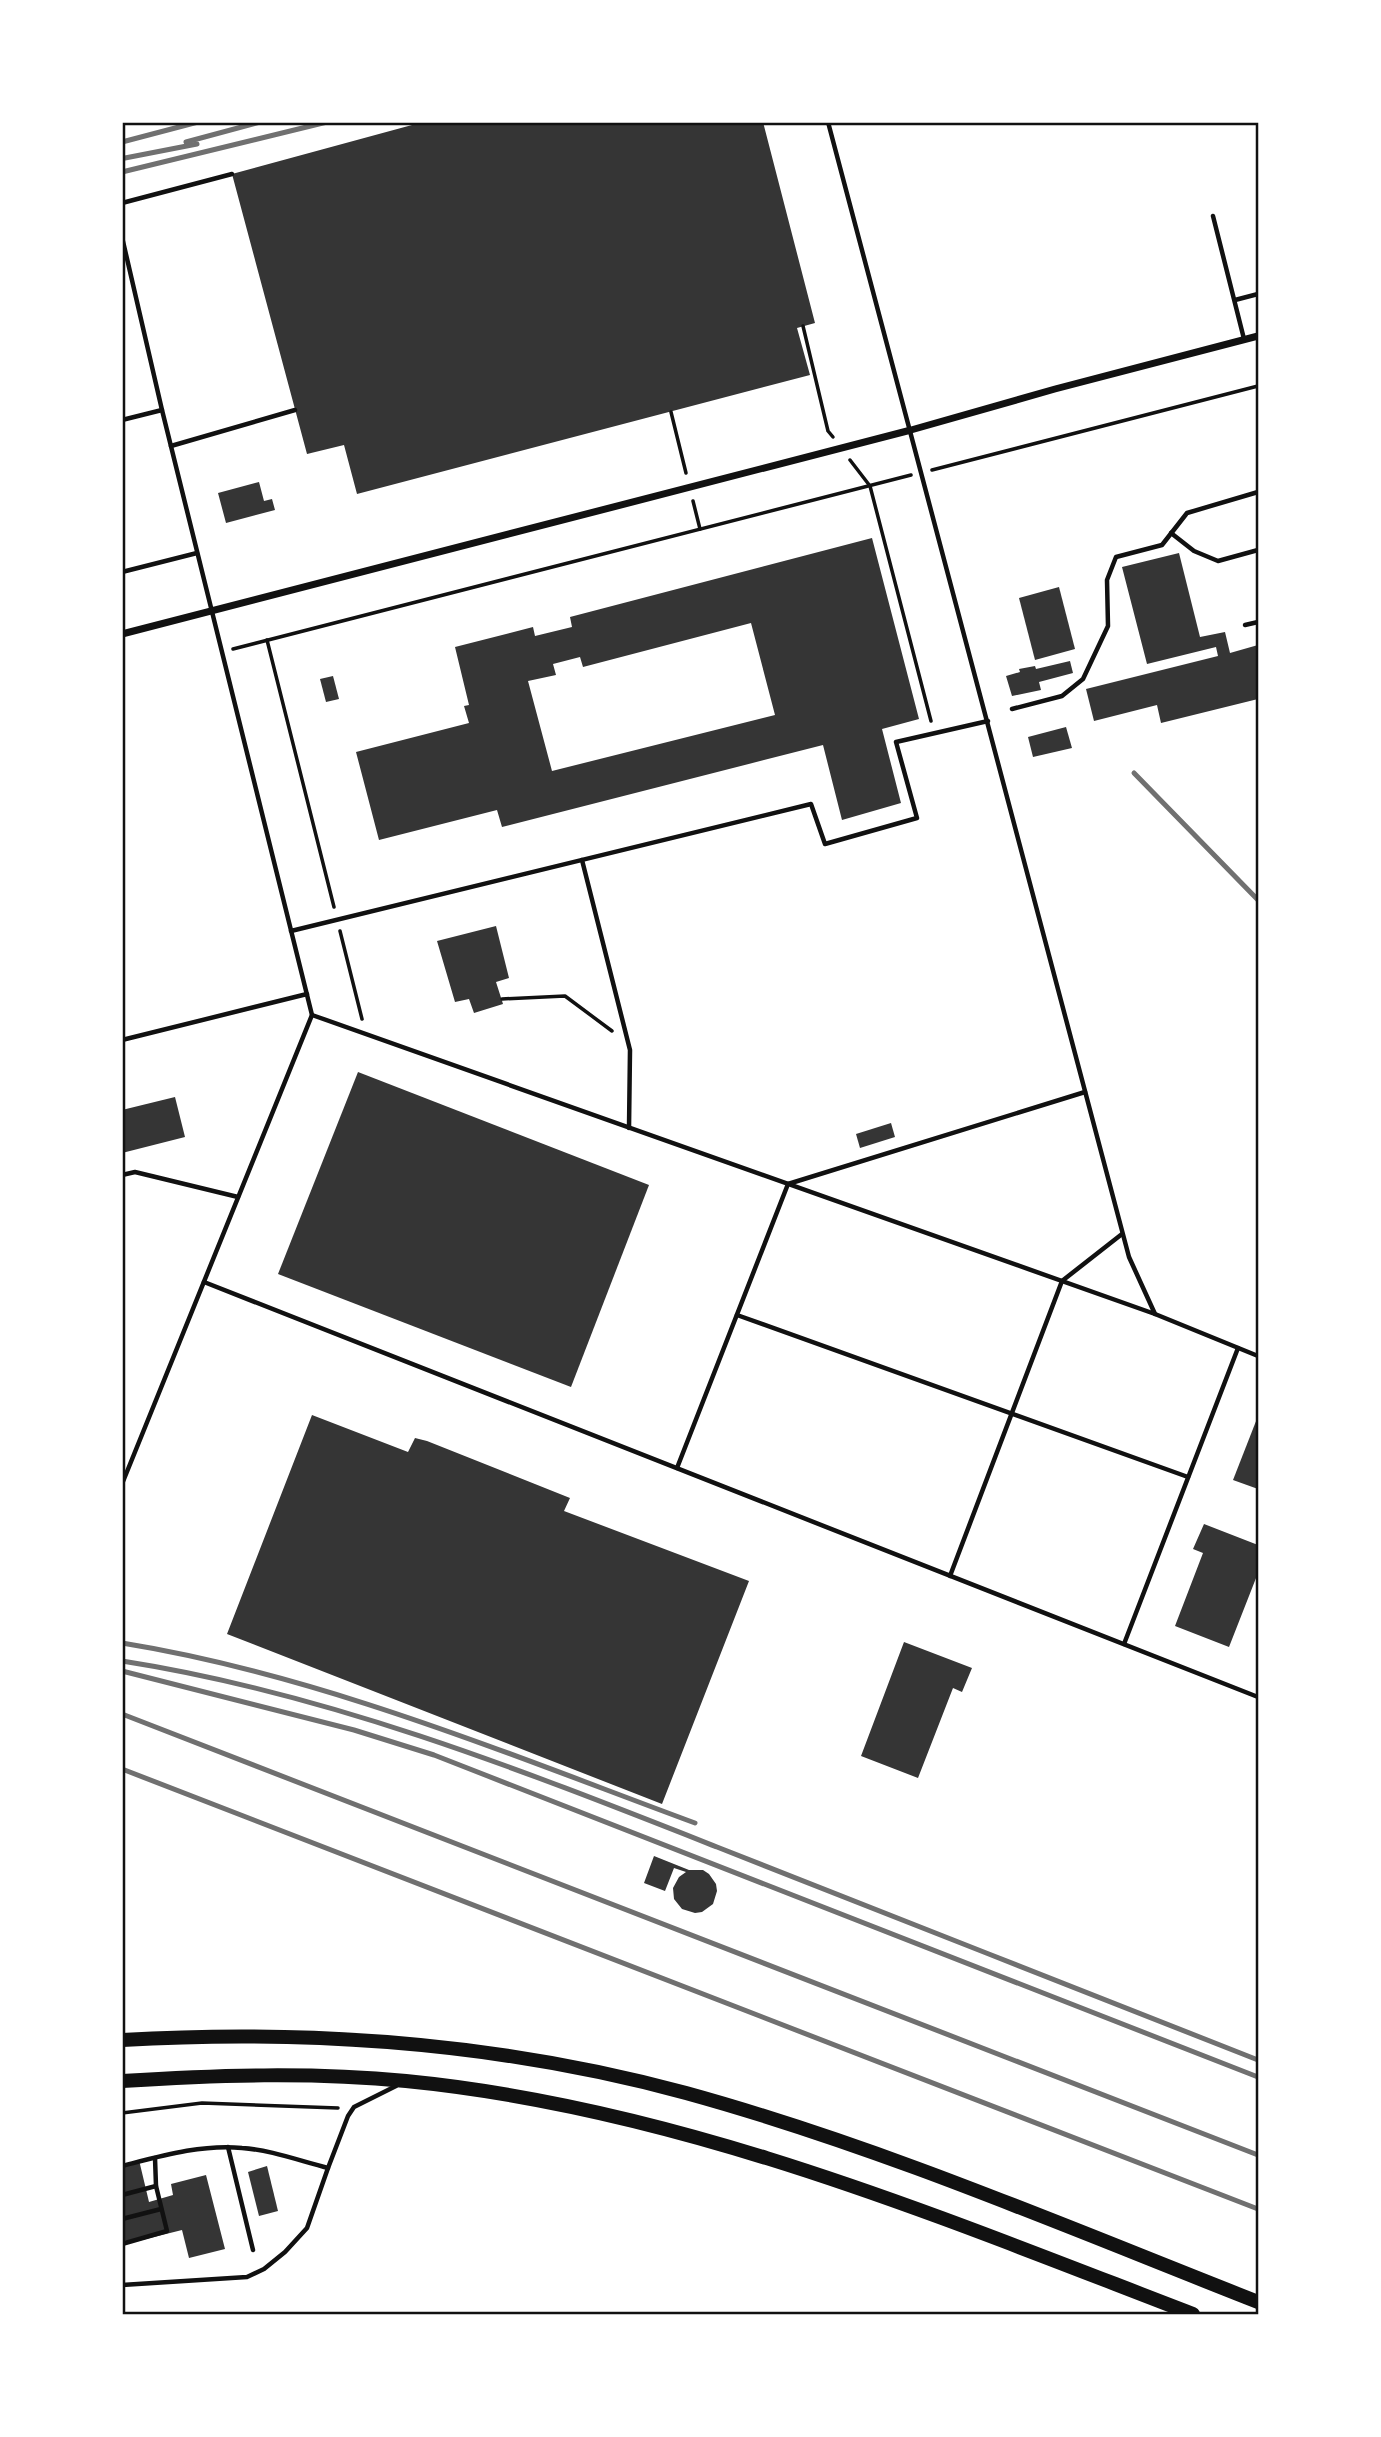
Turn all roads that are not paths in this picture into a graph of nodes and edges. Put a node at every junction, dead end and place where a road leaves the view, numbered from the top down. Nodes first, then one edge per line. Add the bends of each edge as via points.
1 (828, 122) edge
2 (232, 174) dead end
3 (122, 203) edge
4 (1213, 216) dead end
5 (122, 237) edge
6 (1258, 294) edge
7 (1235, 300) junction
8 (1258, 336) edge
9 (1245, 340) junction
10 (162, 410) junction
11 (295, 410) dead end
12 (122, 420) edge
13 (911, 430) junction
14 (171, 446) junction
15 (1258, 492) edge
16 (1171, 533) junction
17 (1258, 550) edge
18 (197, 552) junction
19 (122, 572) edge
20 (212, 611) junction
21 (1258, 622) edge
22 (1245, 625) dead end
23 (122, 634) edge
24 (1013, 709) dead end
25 (988, 721) junction
26 (582, 860) junction
27 (291, 931) junction
28 (307, 994) junction
29 (312, 1015) junction
30 (122, 1040) edge
31 (1086, 1092) junction
32 (629, 1128) junction
33 (122, 1175) edge
34 (788, 1184) junction
35 (238, 1197) junction
36 (1123, 1234) junction
37 (1062, 1281) junction
38 (204, 1282) junction
39 (1155, 1314) junction
40 (737, 1315) junction
41 (1238, 1348) junction
42 (1258, 1356) edge
43 (1012, 1414) junction
44 (677, 1468) junction
45 (1188, 1477) junction
46 (122, 1484) edge
47 (950, 1576) junction
48 (1124, 1644) junction
49 (1258, 1697) edge
50 (122, 2040) edge
51 (122, 2081) edge
52 (406, 2081) junction
53 (228, 2147) junction
54 (155, 2158) junction
55 (122, 2166) edge
56 (328, 2168) junction
57 (156, 2186) junction
58 (122, 2195) edge
59 (161, 2208) junction
60 (122, 2219) edge
61 (122, 2244) edge
62 (253, 2250) dead end
63 (122, 2285) edge
64 (1258, 2302) edge
65 (1193, 2315) edge

1 - 13 lane
2 - 3 lane
4 - 7 lane
5 - 10 lane
6 - 7 lane
7 - 9 lane
8 - 9 street
9 - 13 street
10 - 12 lane
10 - 14 lane
11 - 14 lane
13 - 20 street
13 - 25 lane
14 - 18 lane
15 - 16 lane via 1187,513
16 - 17 lane via 1218,561
16 - 24 lane via 1162,545 1116,557 1107,580 1108,626 1083,679 1062,696
18 - 19 lane
18 - 20 lane
20 - 23 street
20 - 27 lane
21 - 22 lane
25 - 26 lane via 896,742 917,818 825,844 811,804
25 - 31 lane
26 - 27 lane
26 - 32 lane via 630,1050
27 - 28 lane
28 - 29 lane
28 - 30 lane
29 - 32 lane
29 - 35 lane
31 - 34 lane
31 - 36 lane
32 - 34 lane
33 - 35 lane via 135,1171
34 - 37 lane
34 - 40 lane
35 - 38 lane
36 - 37 lane
36 - 39 lane
37 - 39 lane
37 - 43 lane
38 - 44 lane
38 - 46 lane
39 - 41 lane
40 - 43 lane
40 - 44 lane
41 - 42 lane
41 - 45 lane
43 - 45 lane
43 - 47 lane
44 - 47 lane
45 - 48 lane
47 - 48 lane
48 - 49 lane
50 - 64 main road via 291,2035 497,2054 589,2070 684,2093 873,2152
51 - 52 main road via 276,2076
52 - 56 lane via 354,2107
52 - 65 main road via 574,2107 769,2158 950,2221
53 - 54 lane
53 - 56 lane via 260,2150
53 - 62 lane
54 - 55 lane
54 - 57 lane
56 - 63 lane via 307,2228 264,2269 247,2277
57 - 58 lane
57 - 59 lane
59 - 60 lane
59 - 61 lane via 167,2231

